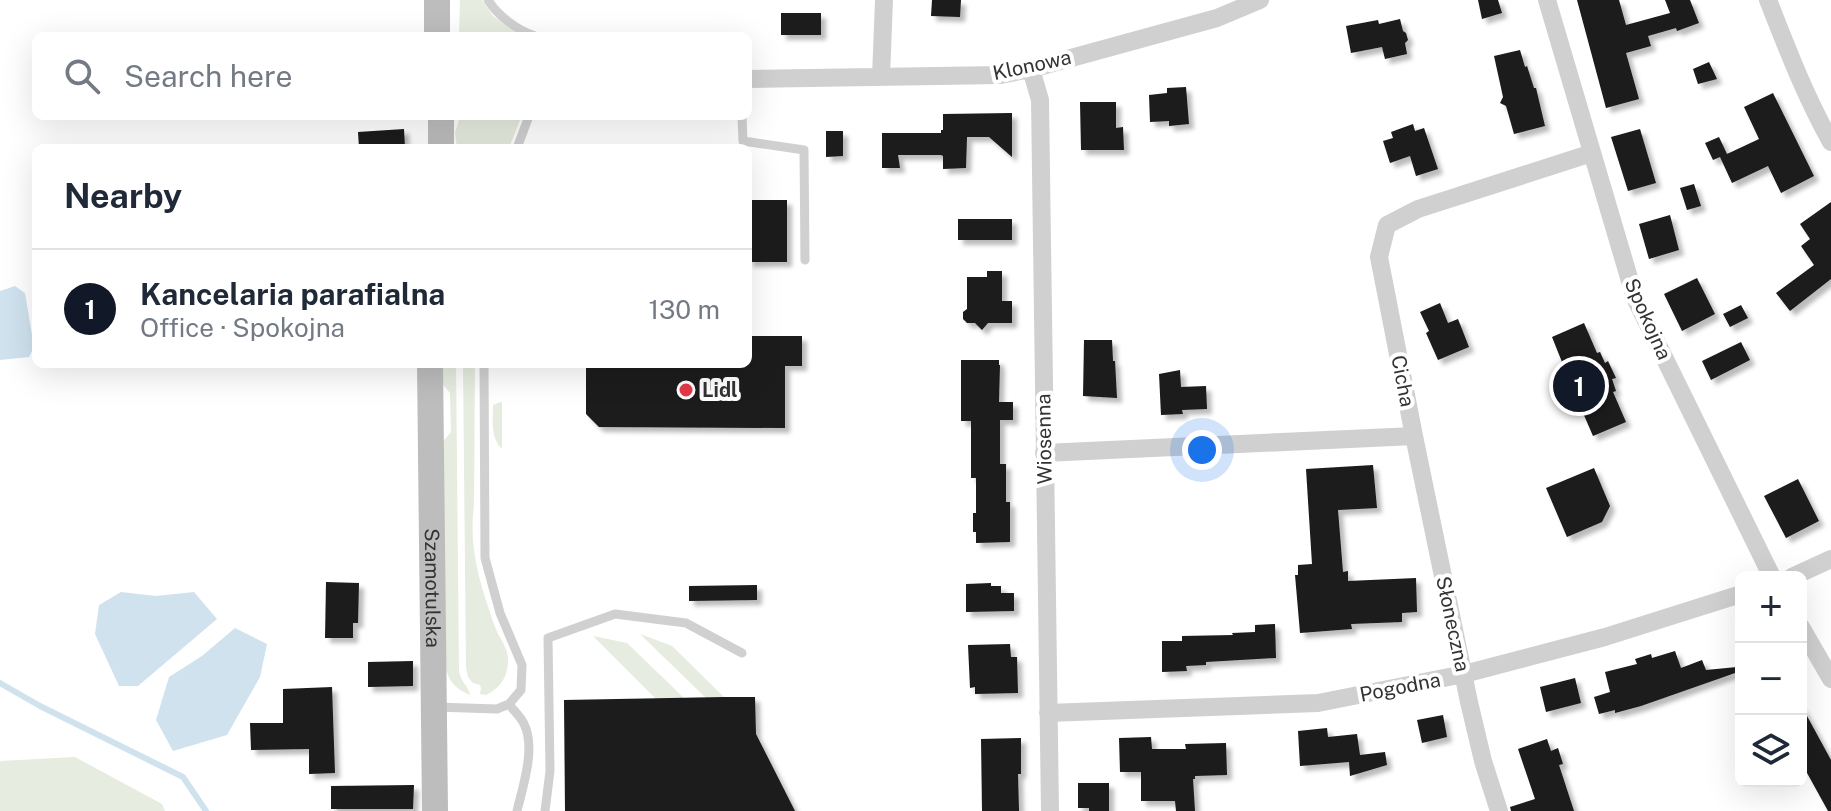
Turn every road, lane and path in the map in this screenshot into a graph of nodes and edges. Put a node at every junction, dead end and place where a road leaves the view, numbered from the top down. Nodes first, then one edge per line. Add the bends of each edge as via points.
1 (437, 0) edge
2 (488, 0) edge
3 (884, 0) edge
4 (1260, 0) edge
5 (1547, 0) edge
6 (1768, 0) edge
7 (437, 32) edge
8 (525, 32) edge
9 (1031, 69) junction
10 (881, 77) junction
11 (752, 79) edge
12 (423, 120) edge
13 (441, 120) edge
14 (528, 120) edge
15 (742, 120) edge
16 (1831, 142) edge
17 (423, 144) edge
18 (441, 144) edge
19 (518, 144) edge
20 (1592, 153) junction
21 (805, 260) dead end
22 (430, 368) edge
23 (484, 368) edge
24 (1414, 436) junction
25 (1044, 453) junction
26 (1831, 559) edge
27 (1769, 571) edge
28 (1805, 571) edge
29 (1735, 596) edge
30 (1807, 637) edge
31 (742, 653) dead end
32 (1464, 674) junction
33 (1831, 679) edge
34 (509, 704) junction
35 (434, 706) junction
36 (1048, 713) junction
37 (435, 811) edge
38 (517, 811) edge
39 (545, 811) edge
40 (1050, 811) edge
41 (1499, 811) edge

1 - 7 street
2 - 8 lane
3 - 10 street
4 - 9 street, Klonowa via 1217,18
5 - 20 street, Spokojna
6 - 16 street
9 - 10 street, Klonowa via 1000,75
9 - 25 street, Wiosenna via 1040,100
10 - 11 street, Klonowa
12 - 17 street
13 - 18 street
14 - 19 lane
15 - 21 lane via 743,141 804,150
20 - 24 street, Cicha via 1418,209 1387,225 1379,257
20 - 27 street, Spokojna via 1635,298
22 - 35 street, Szamotulska
23 - 34 lane via 485,558 522,665 521,690
24 - 25 street, Cicha
24 - 32 street, Słoneczna
25 - 36 street, Wiosenna
26 - 28 street
29 - 32 street, Pogodna
30 - 33 street
31 - 39 lane via 686,623 615,614 548,638 550,771
32 - 36 street, Pogodna via 1318,703
32 - 41 street, Słoneczna
34 - 35 lane via 497,709
34 - 38 lane via 525,725 529,749
35 - 37 street, Szamotulska
36 - 40 street, Wiosenna

